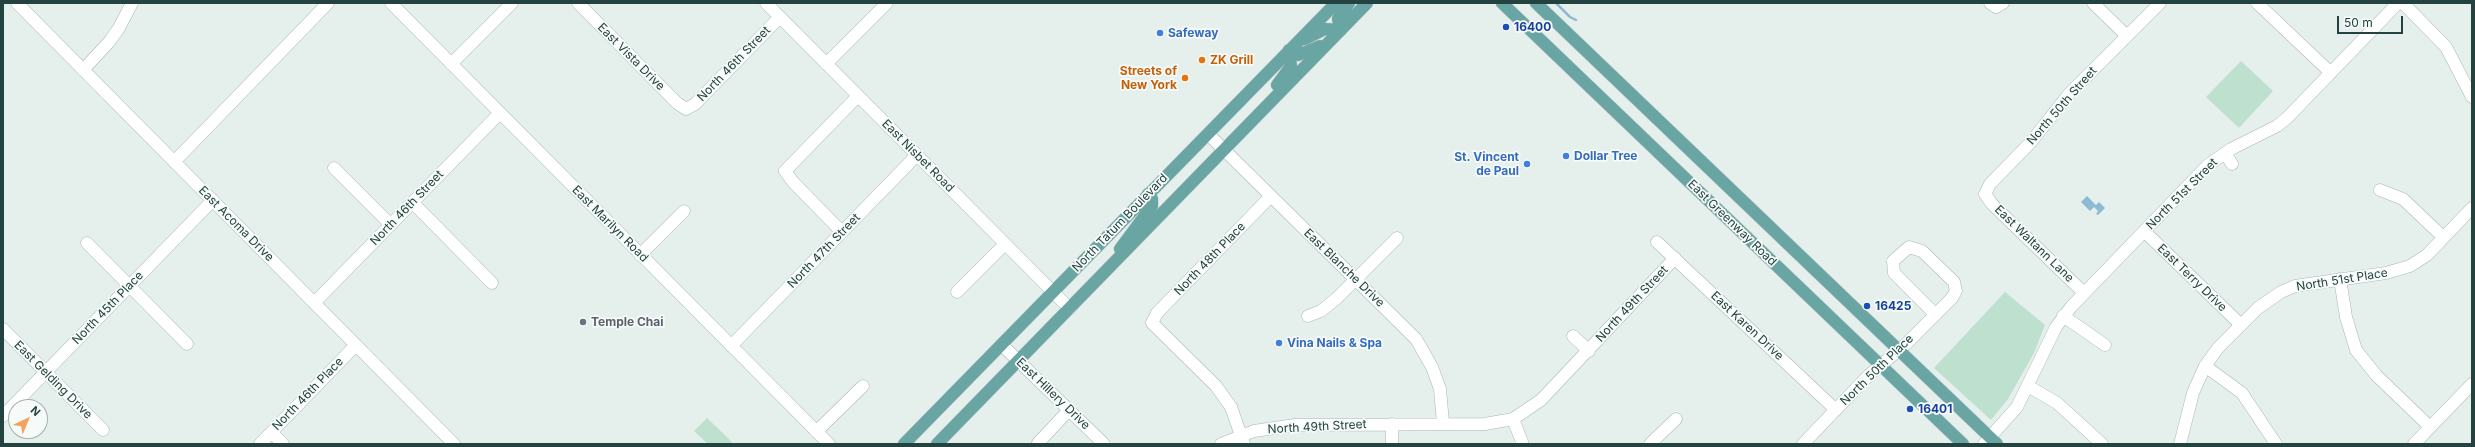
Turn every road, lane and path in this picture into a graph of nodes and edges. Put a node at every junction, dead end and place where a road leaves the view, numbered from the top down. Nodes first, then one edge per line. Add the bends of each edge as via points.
1 (17, 3) edge
2 (132, 3) edge
3 (328, 3) edge
4 (391, 3) edge
5 (512, 3) edge
6 (578, 3) edge
7 (766, 3) edge
8 (887, 3) edge
9 (1336, 3) edge
10 (1349, 3) edge
11 (1367, 3) edge
12 (1502, 3) edge
13 (1536, 3) edge
14 (2093, 3) edge
15 (2160, 3) edge
16 (2257, 3) edge
17 (2398, 3) edge
18 (2403, 3) edge
19 (780, 17) junction
20 (1341, 30) junction
21 (2126, 36) junction
22 (1289, 50) junction
23 (451, 64) junction
24 (826, 64) junction
25 (83, 70) junction
26 (2331, 73) junction
27 (858, 96) junction
28 (2472, 97) edge
29 (686, 109) joint
30 (500, 113) junction
31 (1208, 134) junction
32 (1224, 151) junction
33 (2224, 153) junction
34 (917, 155) junction
35 (174, 162) junction
36 (2232, 164) dead end
37 (334, 168) dead end
38 (2380, 190) dead end
39 (1148, 194) junction
40 (1985, 194) joint
41 (1271, 196) junction
42 (213, 200) junction
43 (413, 203) junction
44 (2472, 208) edge
45 (684, 211) dead end
46 (391, 225) junction
47 (2144, 231) junction
48 (842, 232) junction
49 (2444, 237) junction
50 (1397, 238) dead end
51 (1657, 242) dead end
52 (87, 243) dead end
53 (1005, 244) junction
54 (640, 255) junction
55 (1675, 258) junction
56 (1113, 264) junction
57 (2340, 279) junction
58 (1356, 280) junction
59 (492, 283) dead end
60 (129, 285) junction
61 (957, 292) dead end
62 (1053, 292) junction
63 (2084, 293) junction
64 (314, 304) junction
65 (1070, 309) junction
66 (1935, 314) junction
67 (1308, 316) dead end
68 (2063, 316) junction
69 (2241, 325) junction
70 (3, 329) edge
71 (1573, 336) dead end
72 (187, 344) dead end
73 (356, 345) junction
74 (1002, 345) junction
75 (2105, 345) dead end
76 (730, 346) junction
77 (1589, 350) junction
78 (1898, 350) junction
79 (1018, 360) junction
80 (1881, 365) junction
81 (2205, 366) junction
82 (45, 372) junction
83 (2472, 384) edge
84 (863, 386) dead end
85 (2028, 386) junction
86 (1069, 410) junction
87 (1836, 410) junction
88 (3, 416) edge
89 (1513, 419) junction
90 (1676, 419) dead end
91 (1443, 423) junction
92 (1392, 424) junction
93 (2430, 427) junction
94 (103, 430) dead end
95 (816, 432) junction
96 (272, 433) junction
97 (1242, 440) edge
98 (1038, 442) dead end
99 (1522, 442) dead end
100 (1990, 442) edge
101 (260, 444) edge
102 (283, 444) edge
103 (454, 444) edge
104 (829, 444) edge
105 (904, 444) edge
106 (937, 444) edge
107 (1104, 444) edge
108 (1221, 444) edge
109 (1392, 444) edge
110 (1650, 444) edge
111 (1803, 444) edge
112 (1963, 444) edge
113 (2102, 444) edge
114 (2180, 444) edge
115 (2276, 444) edge
116 (2414, 444) edge

1 - 25 street, East Acoma Drive
2 - 25 street via 109,42
3 - 35 street
4 - 23 street, East Marilyn Road
5 - 23 street
6 - 29 street, East Vista Drive via 677,103
7 - 19 street, East Nisbet Road
8 - 24 street
9 - 22 main road, North Tatum Boulevard
10 - 20 main road via 1338,19
11 - 20 main road, North Tatum Boulevard
12 - 80 main road, East Greenway Road
13 - 78 main road, East Greenway Road
14 - 21 street
15 - 21 street, North 50th Street
16 - 26 street
17 - 26 street, North 51st Street
18 - 28 street via 2446,46
19 - 24 street, East Nisbet Road
19 - 29 street, North 46th Street via 695,104
20 - 22 main road via 1317,48 1304,54 1298,55
20 - 32 main road, North Tatum Boulevard
21 - 40 street, North 50th Street via 2069,94 2031,142 1990,184
22 - 31 main road, North Tatum Boulevard
22 - 32 main road via 1292,60 1288,72 1233,130
23 - 30 street, East Marilyn Road
24 - 27 street, East Nisbet Road
25 - 35 street, East Acoma Drive
26 - 33 street, North 51st Street via 2277,126
27 - 34 street, East Nisbet Road
27 - 48 street via 785,171
30 - 43 street, North 46th Street
30 - 54 street, East Marilyn Road
31 - 32 street, East Blanche Drive
31 - 39 main road, North Tatum Boulevard
32 - 41 street, East Blanche Drive
32 - 56 main road, North Tatum Boulevard
33 - 36 street
33 - 47 street, North 51st Street via 2208,165
34 - 48 street, North 47th Street
34 - 53 street, East Nisbet Road
35 - 42 street, East Acoma Drive
37 - 46 street
38 - 49 street via 2403,199
39 - 56 main road via 1152,199 1152,206 1123,244
39 - 62 main road, North Tatum Boulevard
40 - 63 street, East Waltann Lane via 1992,204
41 - 58 street, East Blanche Drive
41 - 97 street, North 48th Place via 1157,313 1152,323 1216,386 1231,407
42 - 60 street, North 45th Place
42 - 64 street, East Acoma Drive
43 - 46 street, North 46th Street
43 - 59 street
44 - 49 street, North 51st Place
45 - 54 street
46 - 64 street, North 46th Street
47 - 63 street, North 51st Street
47 - 69 street, East Terry Drive
48 - 76 street, North 47th Street
49 - 57 street, North 51st Place via 2427,255 2400,270
50 - 58 street
51 - 55 street, East Karen Drive
52 - 60 street
53 - 61 street
53 - 62 street, East Nisbet Road
54 - 76 street, East Marilyn Road
55 - 77 street, North 49th Street
55 - 87 street, East Karen Drive
56 - 65 main road, North Tatum Boulevard
57 - 69 street, North 51st Place via 2295,286 2281,292 2258,308
57 - 93 street via 2346,317 2356,350 2376,375
58 - 67 street via 1321,311
58 - 91 street, East Blanche Drive via 1402,324 1425,352 1440,389
60 - 72 street
60 - 82 street, North 45th Place
62 - 65 street, East Nisbet Road
62 - 74 main road, North Tatum Boulevard
63 - 68 street, North 51st Street
64 - 73 street, East Acoma Drive
65 - 79 main road, North Tatum Boulevard
66 - 66 street, North 50th Place via 1956,291 1954,282 1922,251 1909,247 1893,261 1894,274
66 - 78 street, North 50th Place
68 - 75 street
68 - 85 street, North 51st Street
69 - 81 street, North 51st Place
70 - 82 street, East Gelding Drive
71 - 77 street, North 49th Street
73 - 96 street, North 46th Place
73 - 103 street, East Acoma Drive
74 - 79 street, East Hillery Drive
74 - 105 main road, North Tatum Boulevard
76 - 95 street, East Marilyn Road
77 - 89 street, North 49th Street via 1542,400
78 - 80 street, North 50th Place
78 - 100 main road, East Greenway Road
79 - 86 street, East Hillery Drive
79 - 106 main road, North Tatum Boulevard
80 - 87 street, North 50th Place
80 - 112 main road, East Greenway Road
81 - 114 street, North 51st Place via 2193,393
81 - 115 street via 2242,393
82 - 88 street, North 45th Place
82 - 94 street, East Gelding Drive
83 - 93 street
84 - 95 street
85 - 100 street, North 51st Street via 2013,412
85 - 113 street via 2057,403
86 - 98 street
86 - 107 street, East Hillery Drive
87 - 111 street, North 50th Place
89 - 91 street, North 49th Street via 1485,424
89 - 99 street
90 - 110 street
91 - 92 street, North 49th Street
92 - 97 street, North 49th Street via 1295,425 1254,431
92 - 109 street
93 - 116 street
95 - 104 street, East Marilyn Road
96 - 101 street, North 46th Place
96 - 102 street
97 - 108 street, North 49th Street

